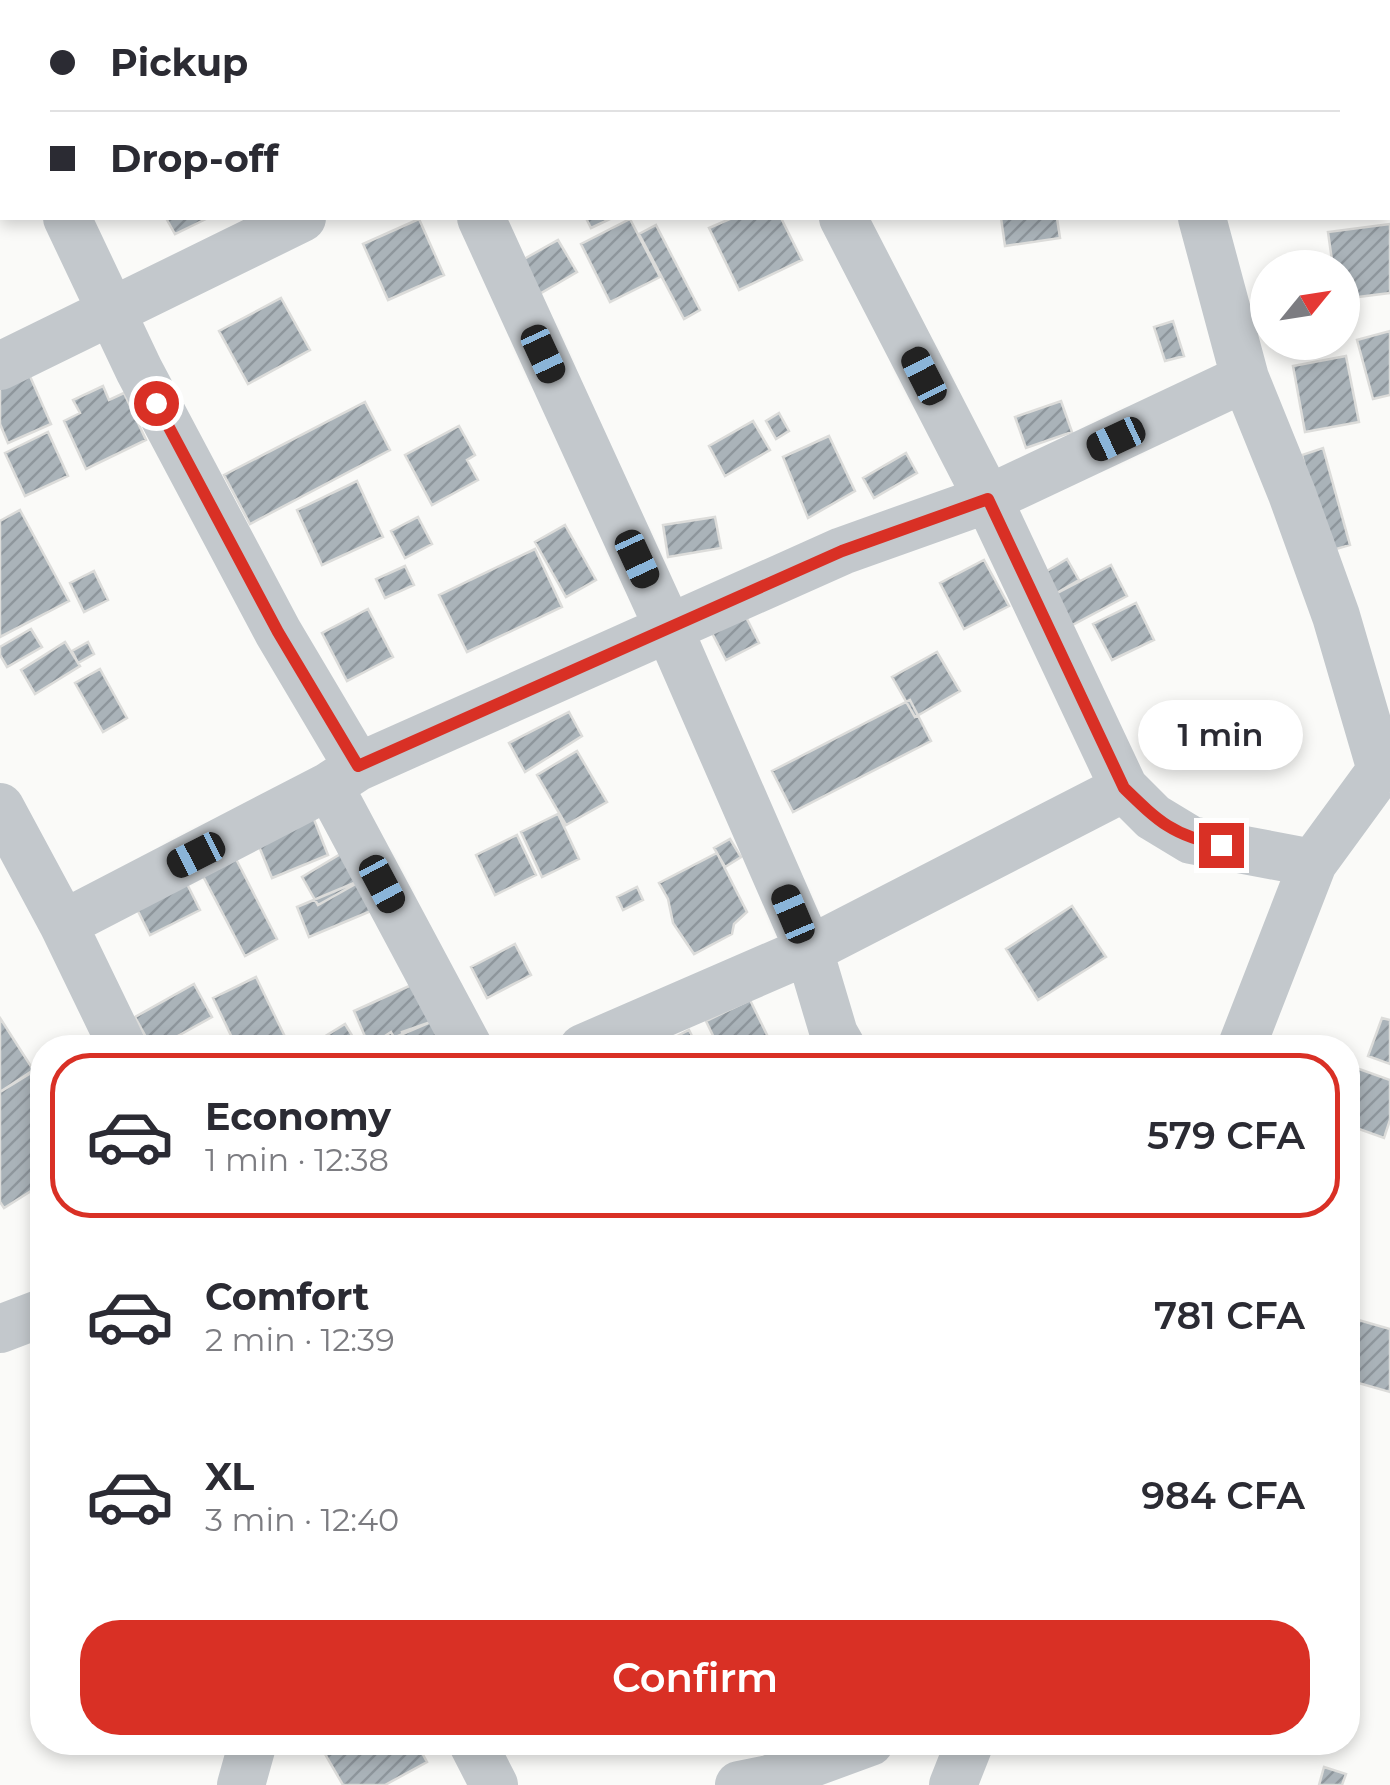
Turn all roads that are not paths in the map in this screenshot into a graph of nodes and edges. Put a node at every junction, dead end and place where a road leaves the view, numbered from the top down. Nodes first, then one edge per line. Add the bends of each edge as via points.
1 (67, 220) edge
2 (298, 220) edge
3 (482, 220) edge
4 (845, 220) edge
5 (1203, 220) edge
6 (111, 310) junction
7 (0, 366) edge
8 (1244, 378) junction
9 (988, 499) junction
10 (668, 628) junction
11 (1386, 767) edge
12 (344, 776) junction
13 (1124, 788) junction
14 (0, 807) edge
15 (1313, 862) junction
16 (63, 924) junction
17 (809, 950) junction
18 (117, 1035) edge
19 (464, 1035) edge
20 (612, 1035) edge
21 (835, 1035) edge
22 (1246, 1035) edge
23 (30, 1318) edge
24 (0, 1329) edge
25 (250, 1755) edge
26 (479, 1755) edge
27 (834, 1755) edge
28 (965, 1755) edge
29 (242, 1785) edge
30 (494, 1785) edge
31 (739, 1785) edge
32 (953, 1785) edge

1 - 6 street
2 - 6 street
3 - 10 street
4 - 9 street
5 - 8 street
6 - 7 street
6 - 12 street via 278,632
8 - 9 street
8 - 11 street via 1292,494
9 - 10 street via 842,551
9 - 13 street
10 - 12 street
10 - 17 street
11 - 15 street
12 - 16 street
12 - 19 street
13 - 15 street via 1153,817 1191,840
13 - 17 street
14 - 16 street
15 - 22 street
16 - 18 street
17 - 20 street
17 - 21 street
23 - 24 street
25 - 29 street
26 - 30 street
27 - 31 street
28 - 32 street

